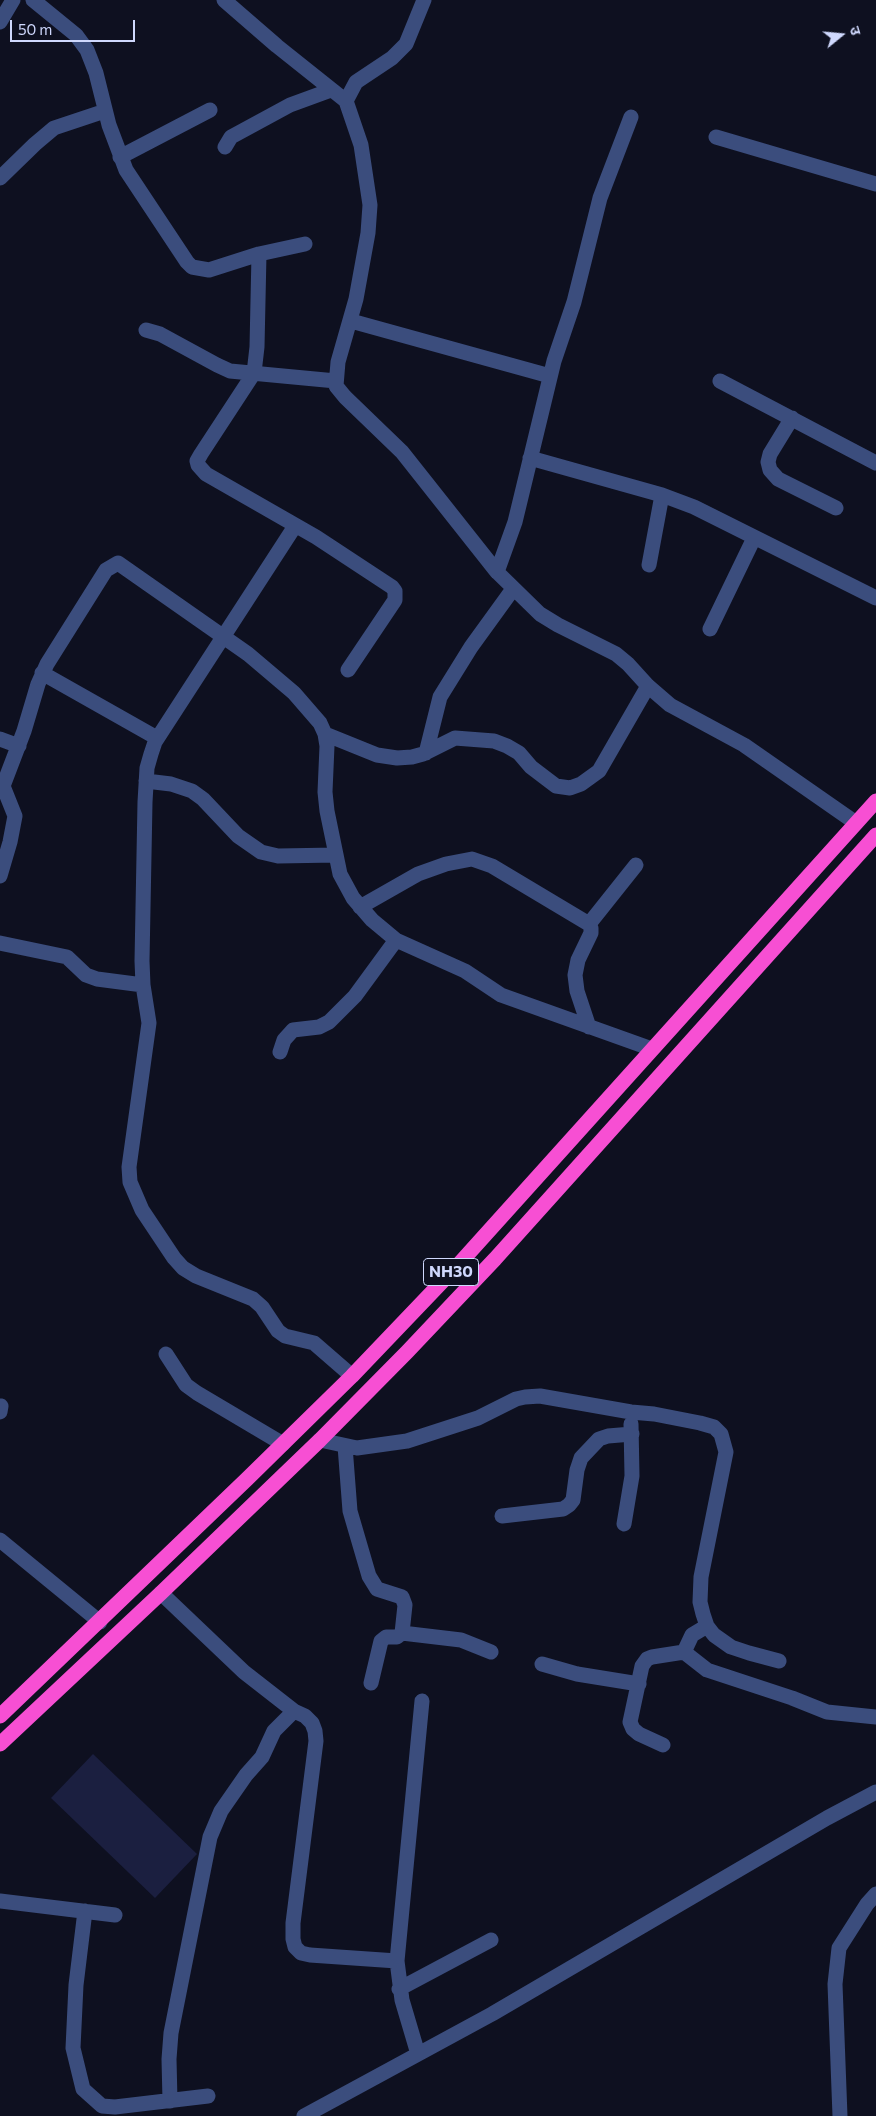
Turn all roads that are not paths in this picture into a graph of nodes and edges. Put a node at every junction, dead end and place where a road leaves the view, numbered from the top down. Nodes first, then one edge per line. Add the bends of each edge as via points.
1 (13, 0) edge
2 (424, 0) edge
3 (39, 1) edge
4 (233, 3) edge
5 (0, 22) edge
6 (331, 90) junction
7 (346, 101) junction
8 (105, 110) junction
9 (210, 110) dead end
10 (631, 117) dead end
11 (716, 138) dead end
12 (225, 147) dead end
13 (120, 157) junction
14 (0, 178) edge
15 (876, 184) edge
16 (305, 244) dead end
17 (259, 254) junction
18 (351, 321) junction
19 (146, 330) dead end
20 (254, 373) junction
21 (550, 376) junction
22 (336, 381) junction
23 (720, 381) dead end
24 (792, 418) junction
25 (530, 458) junction
26 (876, 463) edge
27 (662, 495) junction
28 (836, 508) dead end
29 (295, 526) junction
30 (754, 538) junction
31 (648, 565) dead end
32 (497, 572) junction
33 (513, 589) junction
34 (876, 598) edge
35 (710, 629) dead end
36 (223, 636) junction
37 (348, 670) dead end
38 (42, 673) junction
39 (648, 686) junction
40 (325, 734) junction
41 (0, 738) edge
42 (157, 738) junction
43 (19, 746) junction
44 (426, 753) junction
45 (146, 781) junction
46 (876, 801) edge
47 (856, 823) junction
48 (875, 837) edge
49 (336, 855) junction
50 (636, 865) dead end
51 (0, 876) edge
52 (360, 907) junction
53 (589, 924) junction
54 (396, 940) junction
55 (0, 943) edge
56 (143, 986) junction
57 (589, 1027) junction
58 (652, 1049) junction
59 (280, 1052) dead end
60 (166, 1354) dead end
61 (352, 1376) junction
62 (631, 1412) junction
63 (632, 1434) junction
64 (320, 1440) junction
65 (283, 1444) junction
66 (345, 1446) junction
67 (502, 1516) dead end
68 (624, 1524) dead end
69 (0, 1540) edge
70 (161, 1593) junction
71 (100, 1622) junction
72 (707, 1626) junction
73 (402, 1633) junction
74 (491, 1652) dead end
75 (684, 1652) junction
76 (779, 1661) dead end
77 (542, 1664) dead end
78 (371, 1684) dead end
79 (639, 1684) junction
80 (422, 1701) dead end
81 (294, 1711) junction
82 (0, 1716) edge
83 (876, 1717) edge
84 (0, 1744) edge
85 (663, 1745) dead end
86 (876, 1792) edge
87 (876, 1894) edge
88 (0, 1901) edge
89 (85, 1911) junction
90 (115, 1915) dead end
91 (491, 1940) dead end
92 (396, 1961) junction
93 (399, 1989) junction
94 (418, 2054) junction
95 (208, 2096) dead end
96 (162, 2107) edge
97 (304, 2116) edge
98 (840, 2116) edge

1 - 5 street
2 - 7 street via 406,44 392,58 356,82
3 - 8 street via 76,35 86,50 96,73
4 - 6 street
6 - 7 street
6 - 12 street via 290,106 231,137
7 - 18 street via 361,145 370,206
8 - 13 street
8 - 14 street via 54,128
9 - 13 street
10 - 21 street via 600,198 574,302
11 - 15 street
13 - 17 street via 192,267 208,270
16 - 17 street
17 - 20 street
18 - 21 street
18 - 22 street via 338,362
19 - 20 street via 160,334 230,371
20 - 22 street
20 - 29 street via 201,454 198,465 206,474
21 - 25 street
22 - 32 street via 345,397 402,452
23 - 24 street
24 - 26 street
24 - 28 street via 770,454 770,470 778,480
25 - 27 street
25 - 32 street via 515,522
27 - 30 street via 694,507
27 - 31 street
29 - 36 street
29 - 37 street via 395,591 394,600
30 - 34 street
30 - 35 street
32 - 33 street
33 - 39 street via 540,614 616,654
33 - 44 street via 440,697
36 - 38 street via 118,563 106,570
36 - 40 street via 294,693 310,710
36 - 42 street
38 - 42 street
38 - 43 street
39 - 44 street via 599,772 570,788 556,786 530,767 519,753 494,741 455,738
39 - 47 street via 670,705 744,746
40 - 44 street via 377,755 397,758
40 - 49 street via 325,792
41 - 43 street
42 - 45 street
43 - 51 street via 3,786 15,816
45 - 49 street via 192,790 238,836 261,852 278,856
45 - 56 street
46 - 47 highway, NH30
47 - 58 highway, NH30
48 - 64 highway, NH30 via 495,1259
49 - 52 street via 340,874
50 - 53 street
52 - 53 street via 418,874 472,858 492,866
52 - 54 street
53 - 57 street via 591,933 574,975
54 - 57 street via 465,971 501,995
54 - 59 street via 355,996 329,1022 319,1027 293,1030 284,1040
55 - 56 street via 67,956 86,976
56 - 61 street via 149,1023 129,1167 130,1182 142,1210 183,1268 252,1299 262,1307 278,1331 314,1344
57 - 58 street
58 - 61 highway, NH30
60 - 65 street via 186,1385
61 - 65 highway, NH30
62 - 63 street
62 - 66 street via 540,1396 525,1397 478,1418 407,1441 357,1448
62 - 72 street via 700,1423 714,1427 722,1434 726,1452 701,1577 700,1602
63 - 67 street via 608,1436 592,1446 581,1458 573,1500 563,1509
63 - 68 street via 632,1476
64 - 66 street
64 - 70 highway, NH30
65 - 71 highway, NH30
66 - 73 street via 350,1511 360,1549 377,1589 404,1600
69 - 71 street
70 - 81 street via 244,1672
70 - 84 highway, NH30
71 - 82 highway, NH30
72 - 75 street via 692,1635
72 - 76 street via 731,1646
73 - 74 street via 461,1640
73 - 78 street via 381,1640
75 - 79 street via 647,1659 642,1666
75 - 83 street via 707,1670 827,1712
77 - 79 street via 577,1674
79 - 85 street via 630,1722 632,1729
80 - 92 street
81 - 92 street via 312,1723 316,1741 293,1923 295,1947 310,1956
81 - 96 street via 274,1731 262,1756 221,1812 210,1837 171,2034
86 - 94 street
87 - 98 street via 840,1948 836,1966
88 - 89 street
89 - 90 street
89 - 96 street via 76,1985 74,2048 83,2089 102,2106
91 - 93 street
92 - 93 street
93 - 94 street
94 - 97 street
95 - 96 street

